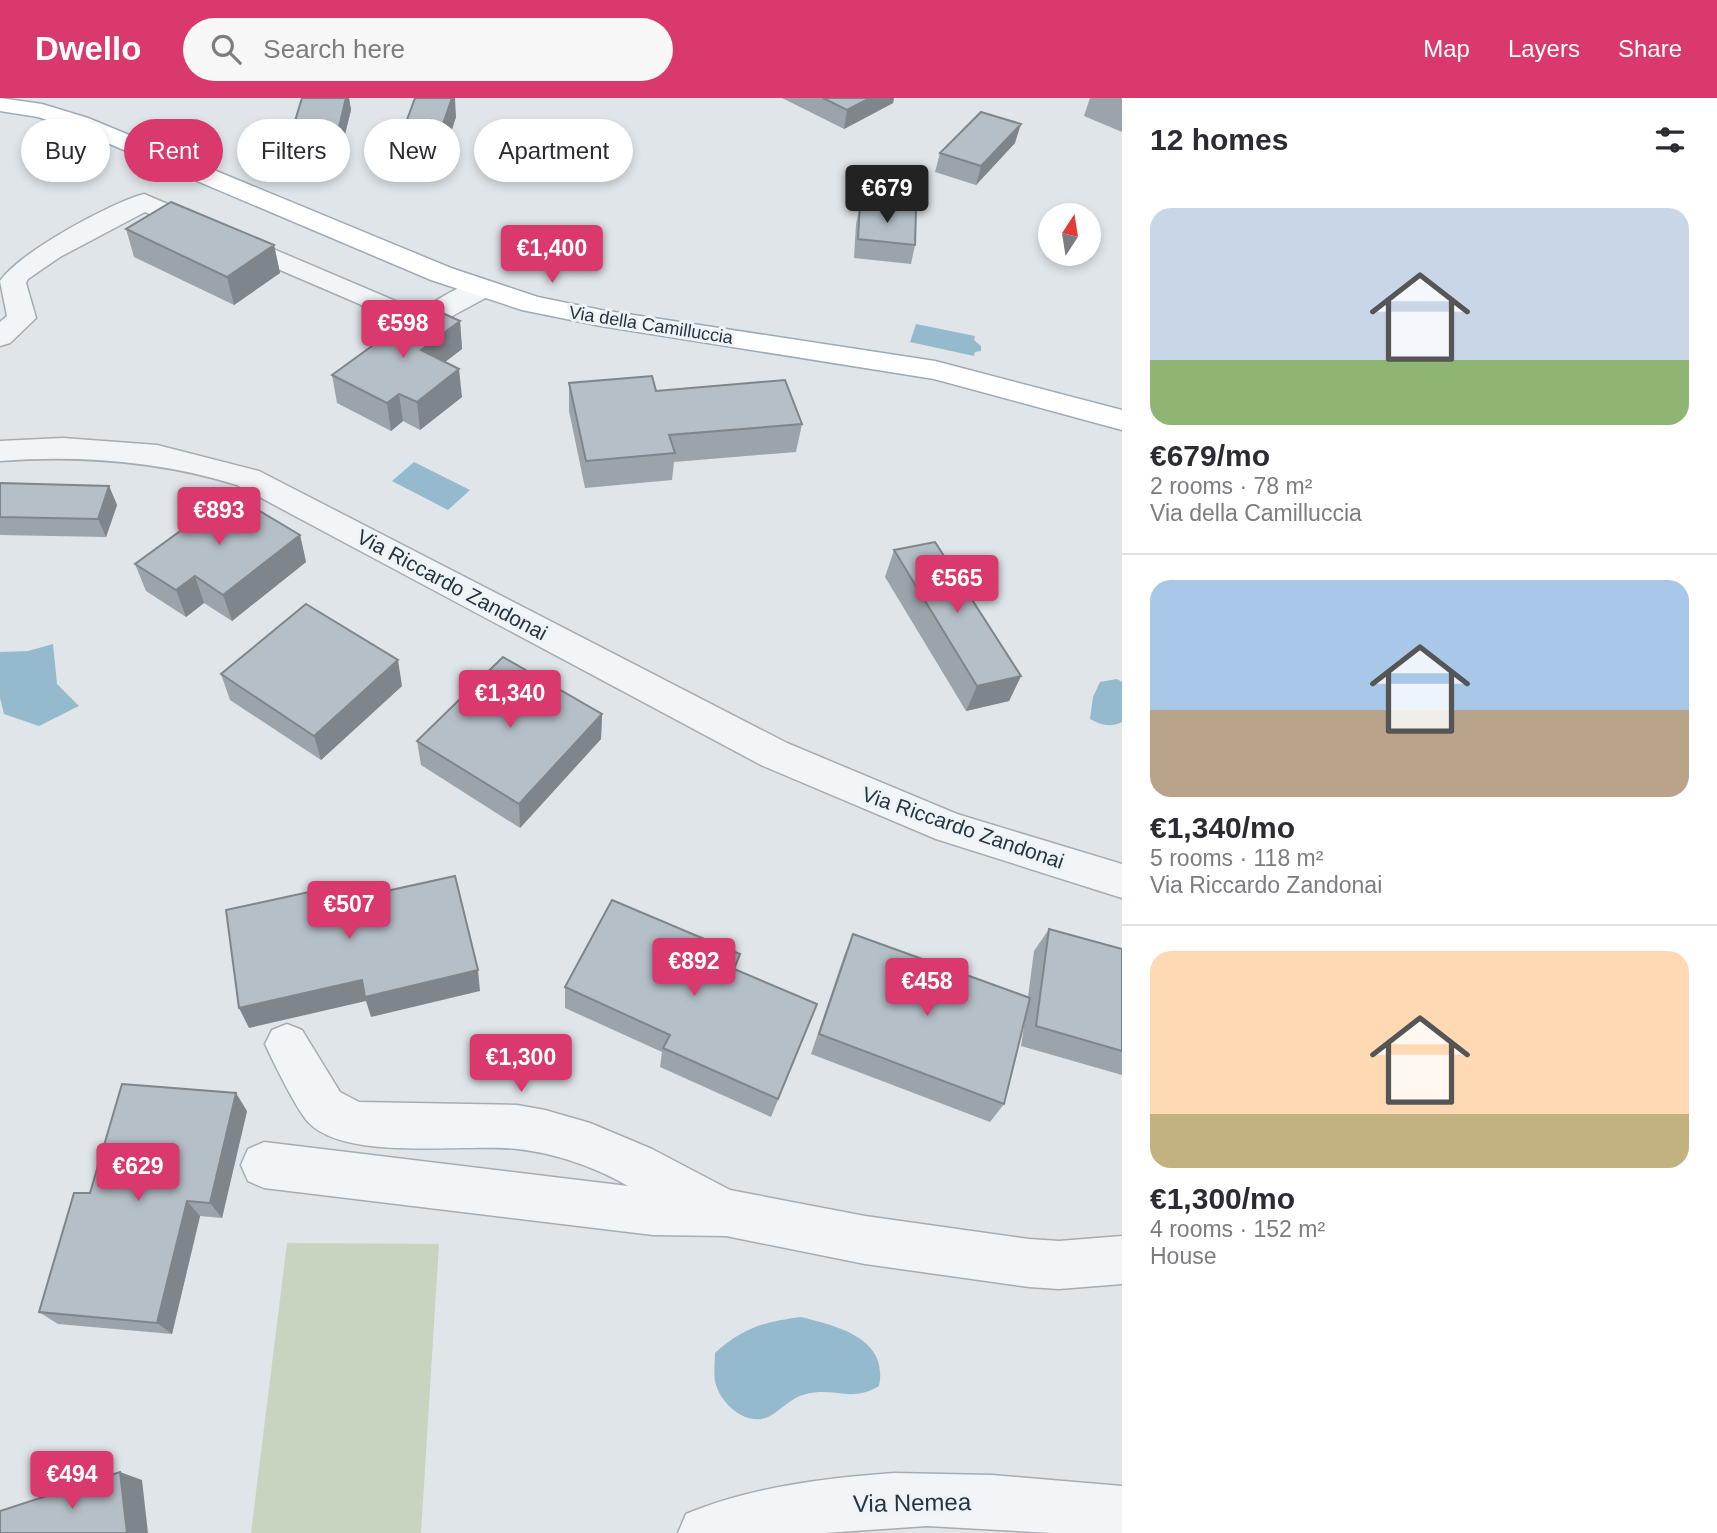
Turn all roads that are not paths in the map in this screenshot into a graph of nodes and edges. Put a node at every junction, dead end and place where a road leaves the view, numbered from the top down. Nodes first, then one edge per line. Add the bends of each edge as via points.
1 (0, 104) edge
2 (481, 289) junction
3 (0, 337) edge
4 (1122, 420) edge
5 (0, 451) edge
6 (1122, 881) edge
7 (287, 1044) dead end
8 (264, 1165) dead end
9 (726, 1213) junction
10 (1122, 1260) edge
11 (1122, 1513) edge
12 (705, 1533) edge

1 - 2 main road, Via della Camilluccia via 80,123
2 - 3 street via 420,322 144,202 18,272 12,283 22,318
2 - 4 main road, Via della Camilluccia via 581,315 935,370
5 - 6 street, Via Riccardo Zandonai via 85,448 139,452 214,466 248,478 797,765 950,828
7 - 9 street via 324,1107 338,1116 359,1124 516,1127 545,1132 624,1160
8 - 9 street via 653,1213
9 - 10 street via 865,1240 1029,1263
11 - 12 street, Via Nemea via 907,1499 815,1507

